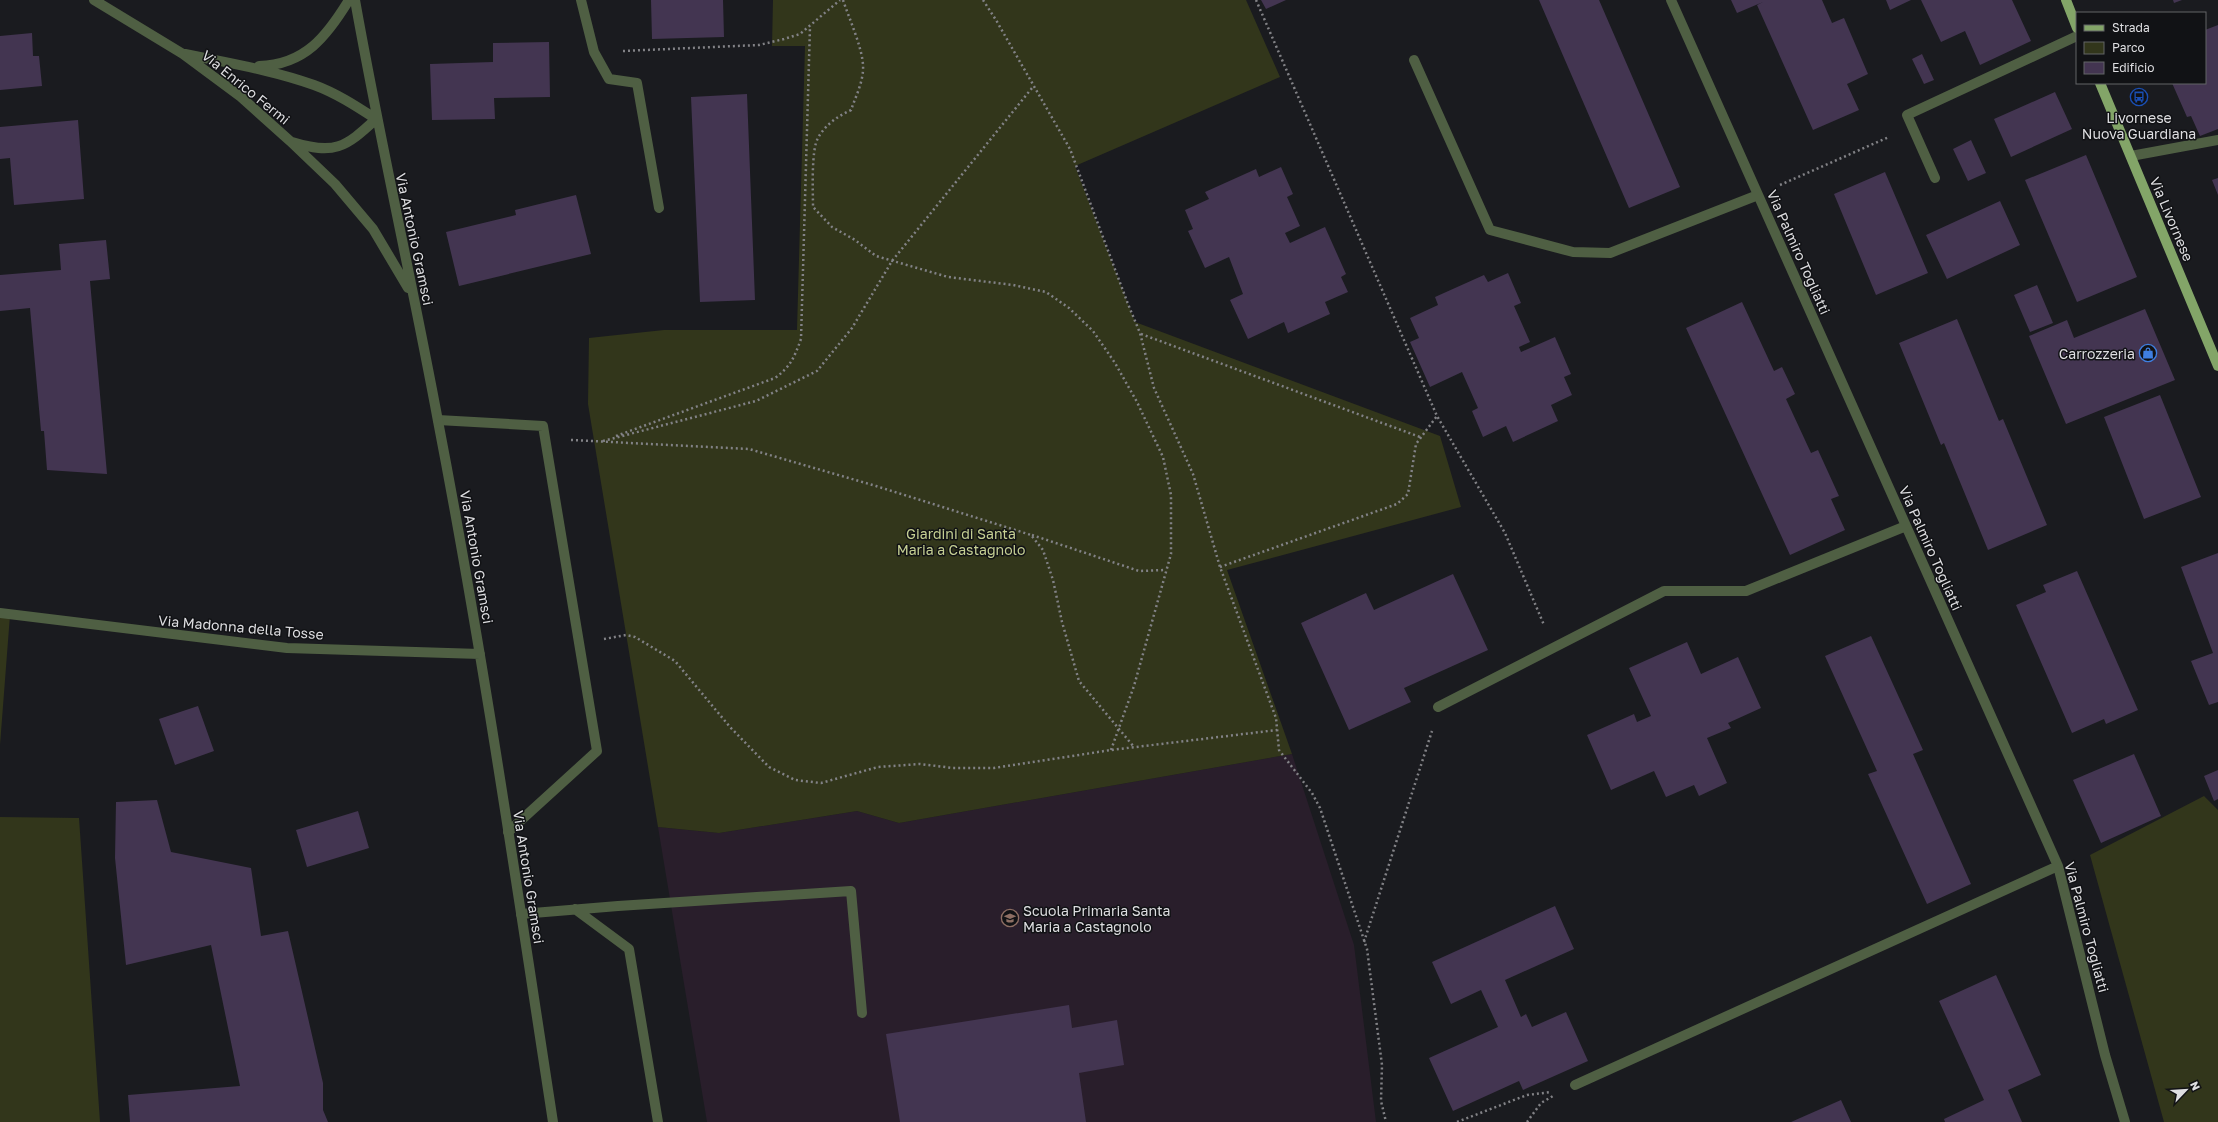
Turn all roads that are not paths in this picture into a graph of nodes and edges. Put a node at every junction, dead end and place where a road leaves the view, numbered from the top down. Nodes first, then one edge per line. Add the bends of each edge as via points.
1 (94, 0) edge
2 (349, 0) edge
3 (356, 0) edge
4 (581, 0) edge
5 (1671, 0) edge
6 (2066, 0) edge
7 (2076, 25) edge
8 (2076, 36) edge
9 (183, 54) junction
10 (1414, 60) dead end
11 (247, 66) junction
12 (2100, 84) edge
13 (376, 119) junction
14 (2218, 140) edge
15 (290, 141) junction
16 (2131, 156) junction
17 (1935, 178) dead end
18 (1758, 195) junction
19 (659, 208) dead end
20 (413, 296) junction
21 (2218, 366) edge
22 (438, 420) junction
23 (1906, 526) junction
24 (0, 613) edge
25 (480, 654) junction
26 (1438, 707) road end
27 (508, 832) junction
28 (2058, 866) junction
29 (575, 909) junction
30 (521, 914) junction
31 (862, 1014) dead end
32 (1575, 1085) road end
33 (553, 1122) edge
34 (658, 1122) edge
35 (2125, 1122) edge

1 - 9 street, Via Enrico Fermi
2 - 11 street, Via Enrico Fermi via 330,30 309,51 289,61 270,66
3 - 13 street, Via Antonio Gramsci
4 - 19 street via 594,52 609,79 637,83
5 - 18 street, Via Palmiro Togliatti
6 - 7 main road
8 - 17 street via 1907,114
9 - 11 street, Via Enrico Fermi
9 - 15 street, Via Enrico Fermi via 241,97
10 - 18 street via 1490,230 1573,252 1610,253
11 - 13 street, Via Enrico Fermi via 314,85 350,102
12 - 16 main road, Via Livornese
13 - 15 street, Via Enrico Fermi via 355,139 333,148 316,149
13 - 20 street, Via Antonio Gramsci
14 - 16 street
15 - 20 street, Via Enrico Fermi via 335,184 373,229
16 - 21 main road, Via Livornese
18 - 23 street, Via Palmiro Togliatti
20 - 22 street, Via Antonio Gramsci
22 - 25 street, Via Antonio Gramsci
22 - 27 street via 543,426 597,751
23 - 26 street via 1746,591 1664,591
23 - 28 street, Via Palmiro Togliatti
24 - 25 street, Via Madonna della Tosse via 287,648
25 - 27 street, Via Antonio Gramsci
27 - 30 street, Via Antonio Gramsci
28 - 32 street
28 - 35 street, Via Palmiro Togliatti via 2105,1055
29 - 30 street
29 - 31 street via 851,891
29 - 34 street via 629,949
30 - 33 street, Via Antonio Gramsci

